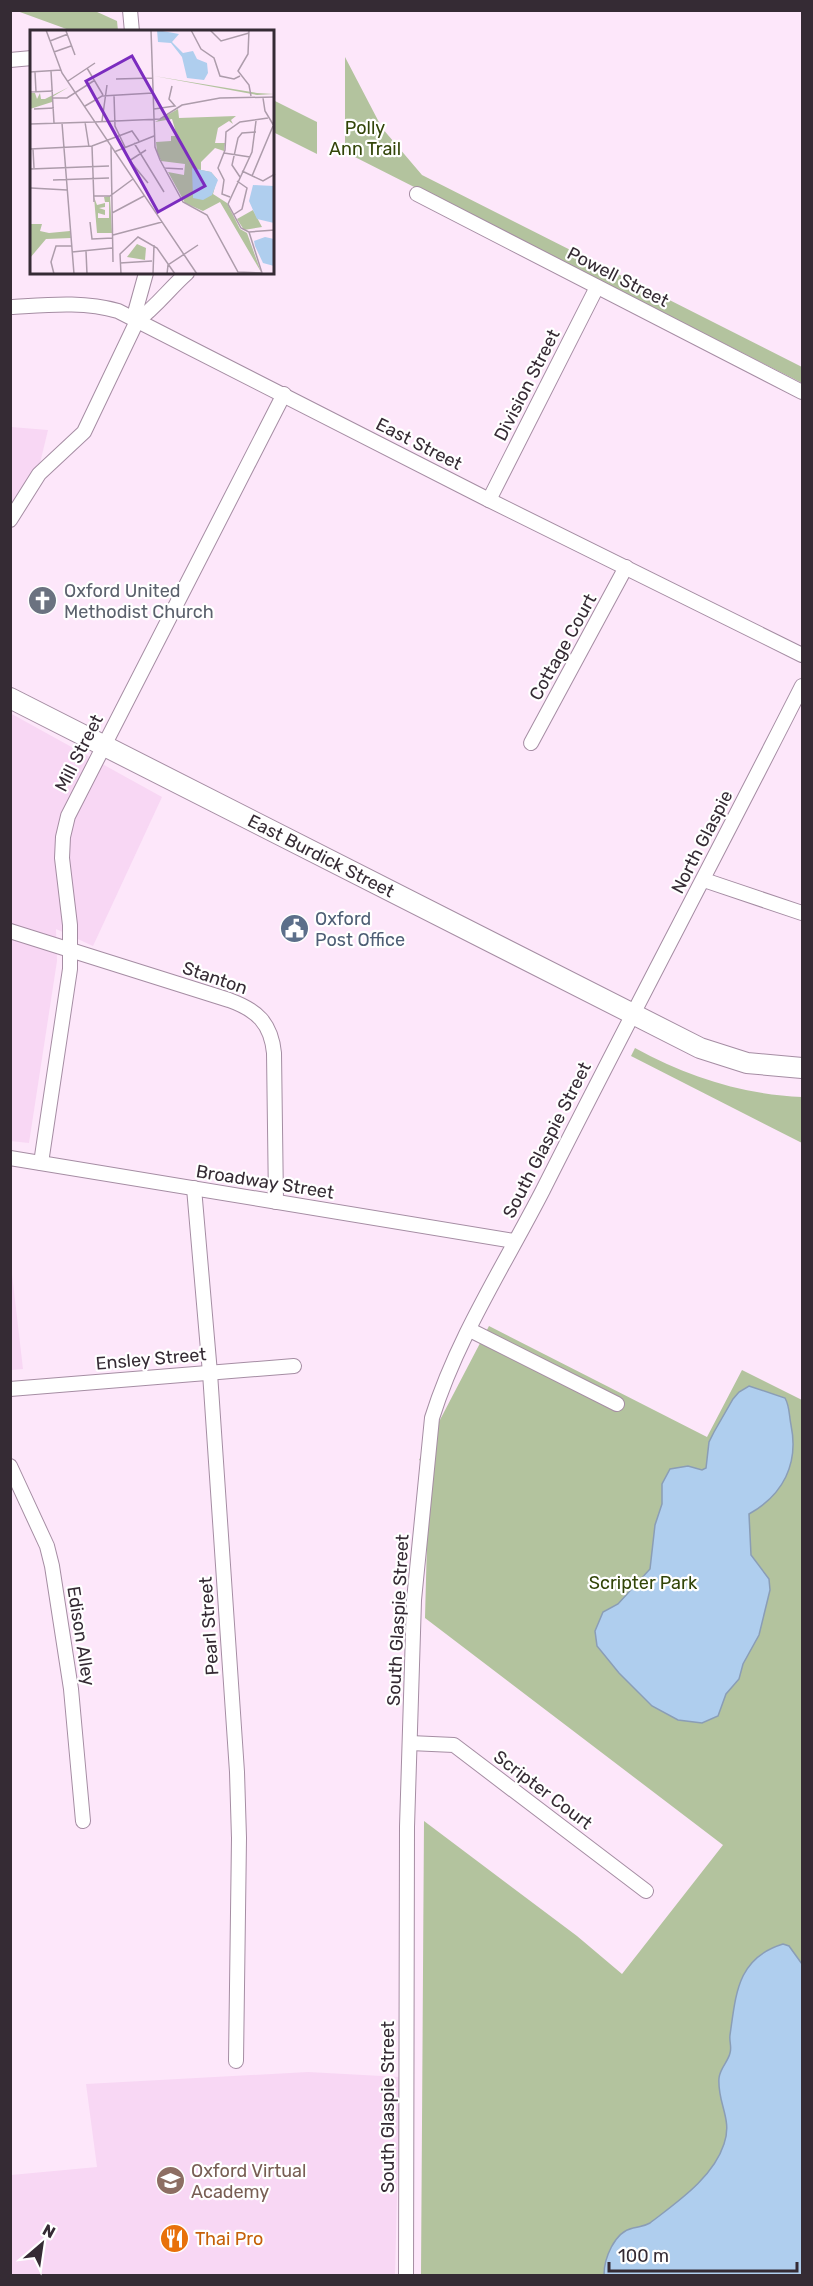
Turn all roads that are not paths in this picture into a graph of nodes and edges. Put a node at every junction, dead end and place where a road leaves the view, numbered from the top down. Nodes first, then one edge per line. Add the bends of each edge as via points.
1 (130, 10) edge
2 (132, 30) edge
3 (30, 58) edge
4 (10, 60) edge
5 (417, 194) dead end
6 (146, 274) edge
7 (186, 274) edge
8 (597, 287) junction
9 (10, 307) edge
10 (137, 321) junction
11 (802, 392) edge
12 (284, 394) junction
13 (489, 500) junction
14 (10, 520) edge
15 (626, 567) junction
16 (802, 655) edge
17 (802, 686) edge
18 (10, 698) edge
19 (531, 743) dead end
20 (103, 745) junction
21 (704, 880) junction
22 (802, 912) edge
23 (10, 931) edge
24 (70, 950) junction
25 (632, 1014) junction
26 (802, 1068) edge
27 (10, 1158) edge
28 (41, 1163) junction
29 (194, 1188) junction
30 (276, 1202) junction
31 (514, 1241) junction
32 (470, 1330) junction
33 (294, 1366) dead end
34 (210, 1373) junction
35 (10, 1389) edge
36 (617, 1404) dead end
37 (10, 1466) edge
38 (410, 1743) junction
39 (83, 1821) dead end
40 (646, 1891) dead end
41 (236, 2061) dead end
42 (406, 2276) edge

1 - 2 street
3 - 4 street
5 - 8 street, Powell Street
6 - 10 street via 136,309
7 - 10 street
8 - 11 street, Powell Street
8 - 13 street, Division Street
9 - 10 street, East Street via 100,306
10 - 12 street, East Street
10 - 14 street via 84,432 39,474
12 - 13 street, East Street
12 - 20 street, Mill Street
13 - 15 street, East Street
15 - 16 street, East Street
15 - 19 street, Cottage Court
17 - 21 street, North Glaspie
18 - 20 main road, East Burdick Street
20 - 24 street, Mill Street via 68,816 63,837
20 - 25 main road, East Burdick Street
21 - 22 street
21 - 25 street, North Glaspie
23 - 24 street, Stanton
24 - 28 street, Mill Street
24 - 30 street, Stanton via 237,1003 263,1019 274,1053
25 - 26 main road, East Burdick Street via 720,1056
25 - 31 street, South Glaspie Street
27 - 28 street, Broadway Street
28 - 29 street, Broadway Street
29 - 30 street, Broadway Street
29 - 34 street, Pearl Street
30 - 31 street, Broadway Street
31 - 32 street, South Glaspie Street
32 - 36 street
32 - 38 street, South Glaspie Street via 441,1389 432,1418 414,1600
33 - 34 street, Ensley Street
34 - 35 street, Ensley Street
34 - 41 street, Pearl Street via 238,1821
37 - 39 street, Edison Alley via 47,1546 52,1566 77,1736
38 - 40 street, Scripter Court via 454,1745
38 - 42 street, South Glaspie Street

